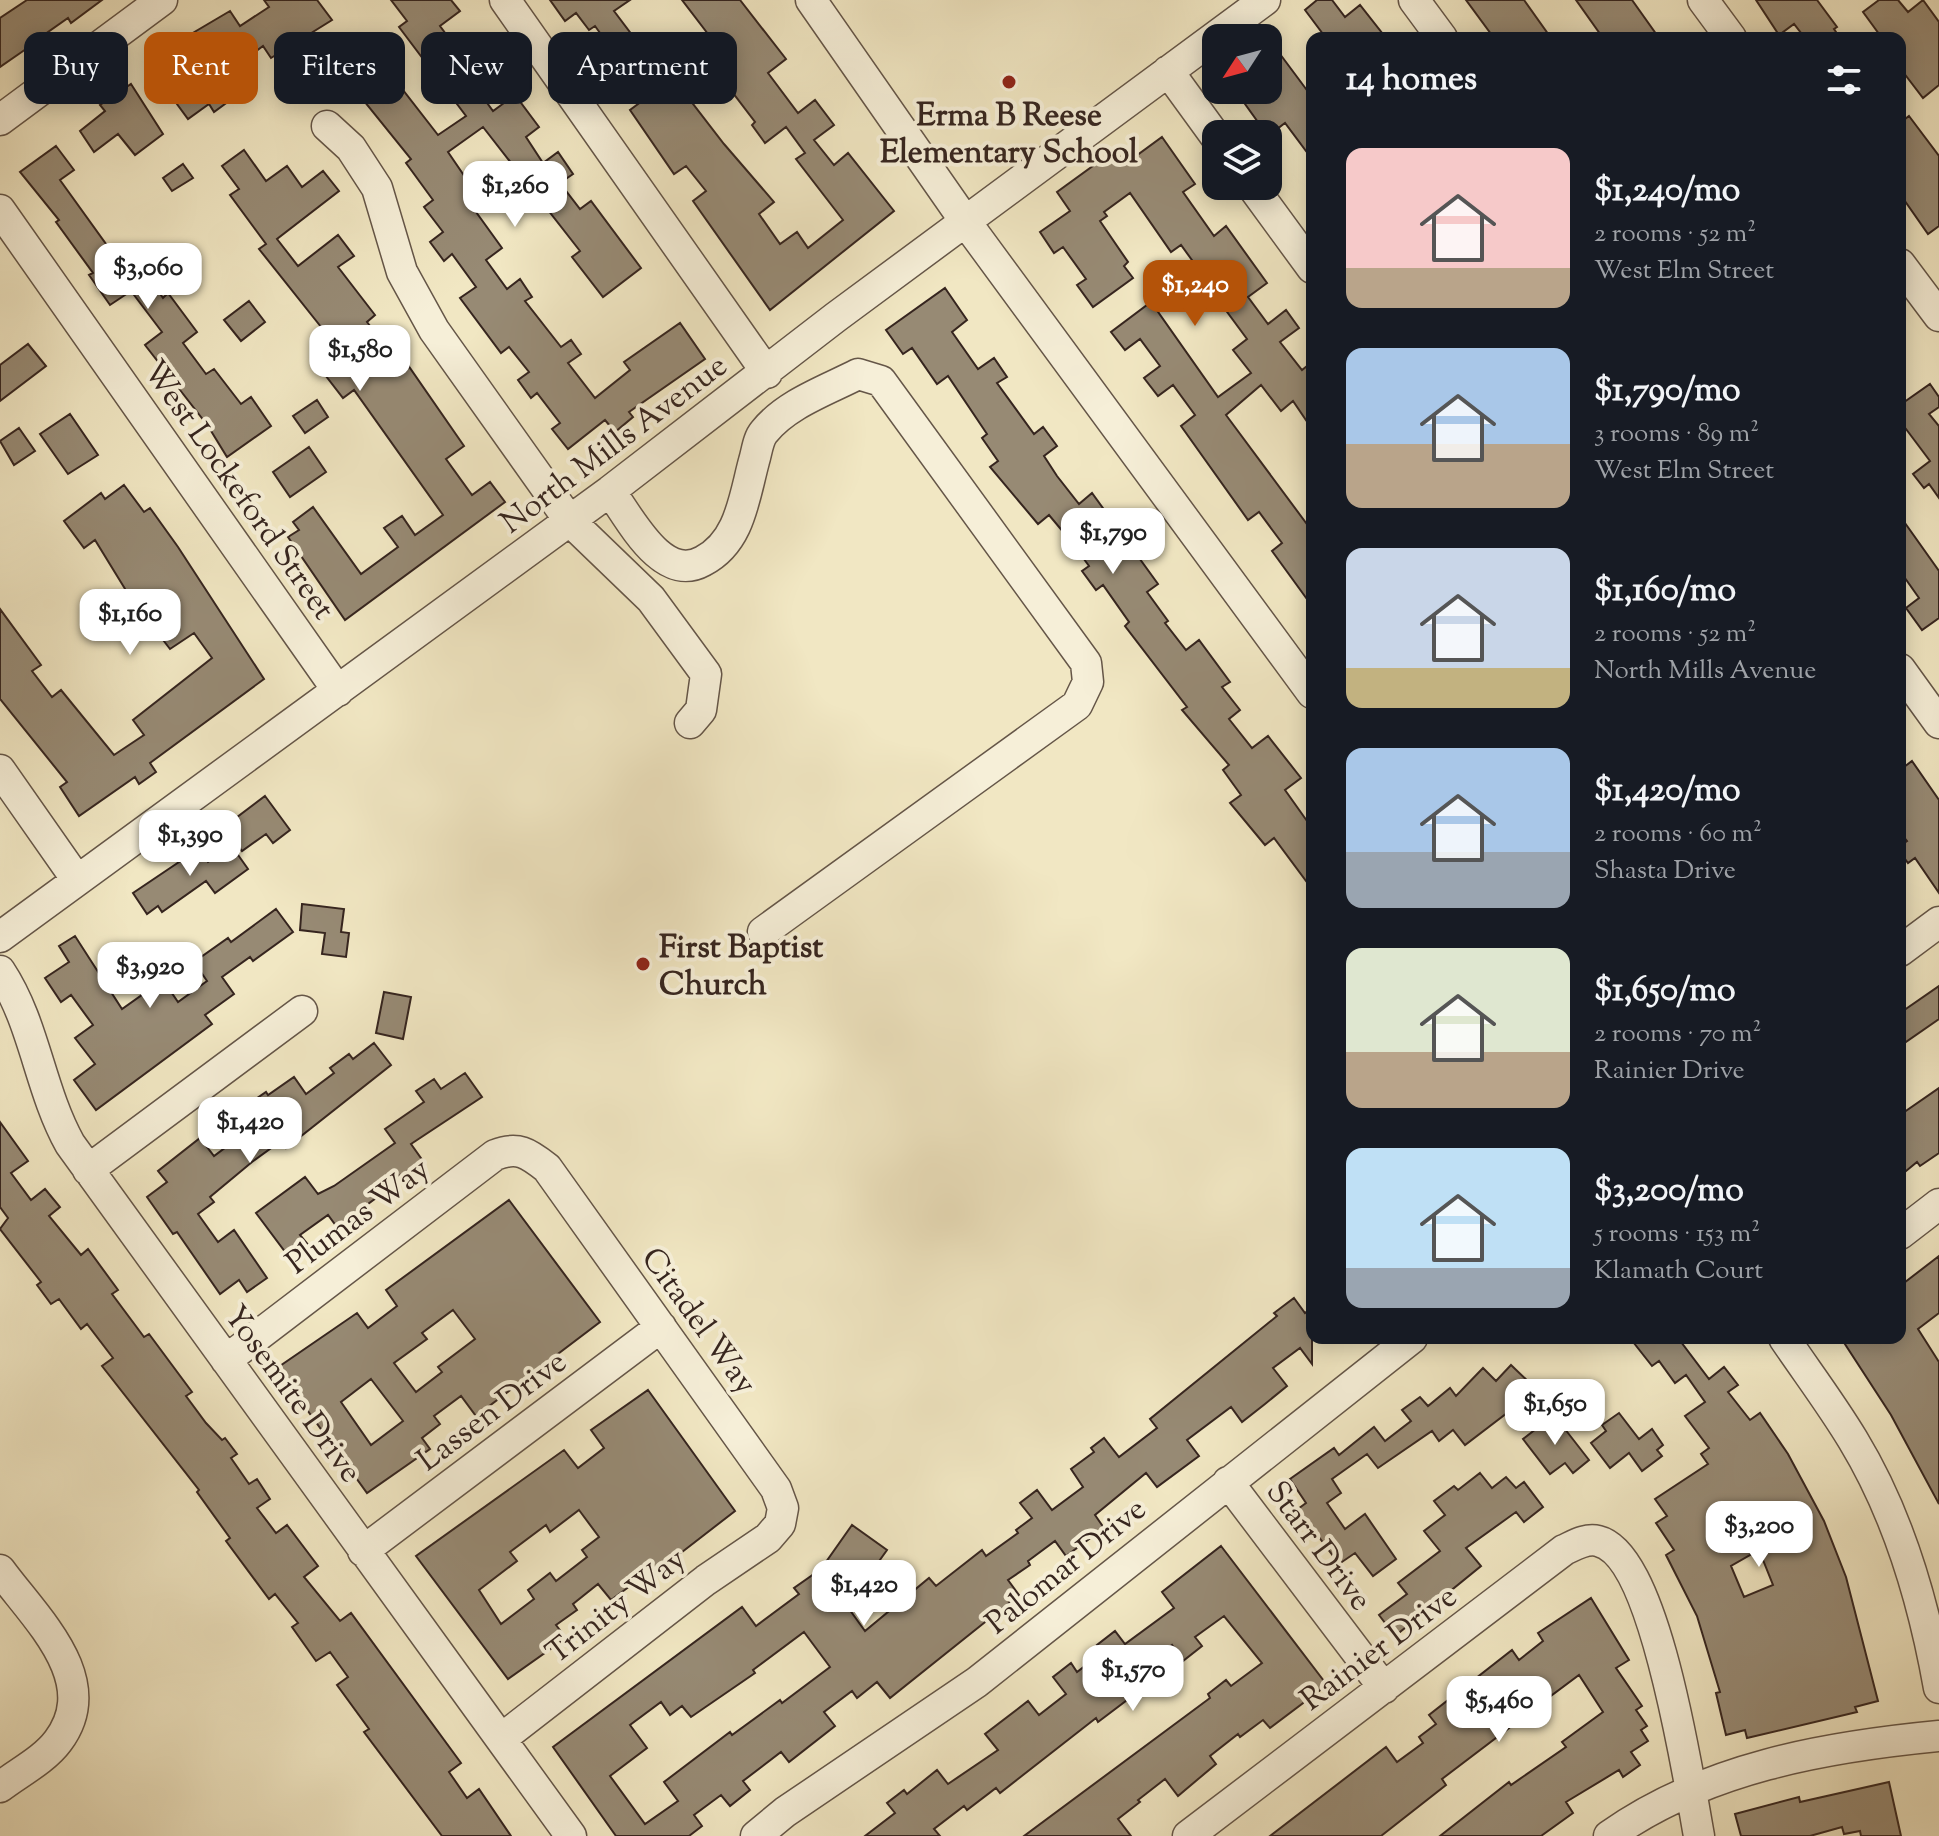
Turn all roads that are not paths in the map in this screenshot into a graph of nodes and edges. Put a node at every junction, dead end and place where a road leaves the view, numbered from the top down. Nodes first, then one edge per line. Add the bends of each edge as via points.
1 (162, 0) edge
2 (505, 0) edge
3 (811, 0) edge
4 (1265, 0) edge
5 (1414, 0) edge
6 (1703, 0) edge
7 (1438, 32) edge
8 (1727, 32) edge
9 (1168, 71) junction
10 (0, 120) edge
11 (1204, 120) edge
12 (327, 126) dead end
13 (1262, 200) edge
14 (0, 210) edge
15 (965, 221) junction
16 (1306, 260) edge
17 (1906, 272) edge
18 (1939, 316) edge
19 (762, 377) junction
20 (780, 415) junction
21 (610, 491) junction
22 (569, 520) junction
23 (1906, 677) edge
24 (1306, 685) edge
25 (338, 691) junction
26 (690, 723) dead end
27 (1939, 723) edge
28 (0, 770) edge
29 (77, 880) junction
30 (1939, 922) edge
31 (763, 932) dead end
32 (0, 937) edge
33 (1906, 947) edge
34 (0, 971) edge
35 (302, 1011) dead end
36 (536, 1159) joint
37 (88, 1170) junction
38 (1939, 1204) edge
39 (1906, 1229) edge
40 (661, 1327) junction
41 (1404, 1344) edge
42 (1788, 1344) edge
43 (226, 1360) junction
44 (1228, 1482) junction
45 (774, 1530) joint
46 (363, 1551) junction
47 (0, 1570) edge
48 (1384, 1688) junction
49 (1939, 1688) edge
50 (1939, 1736) edge
51 (501, 1739) junction
52 (0, 1787) edge
53 (1690, 1789) junction
54 (571, 1836) edge
55 (756, 1836) edge
56 (1188, 1836) edge
57 (1609, 1836) edge
58 (1699, 1836) edge

1 - 10 street
2 - 19 street
3 - 15 street
4 - 9 street, North Mills Avenue
5 - 7 street
6 - 8 street
9 - 11 street
9 - 15 street, North Mills Avenue
12 - 22 street via 351,148 377,188 402,272 434,330
13 - 16 street
14 - 25 street, West Lockeford Street
15 - 19 street, North Mills Avenue
15 - 24 street
17 - 18 street
19 - 20 street
19 - 21 street, North Mills Avenue
20 - 21 street via 761,435 735,529 715,555 694,566 661,559
20 - 31 street via 858,374 881,381 1086,663 1088,682 1077,705
21 - 22 street, North Mills Avenue
22 - 25 street, North Mills Avenue
22 - 26 street via 651,599 706,674 701,710
23 - 27 street
25 - 29 street, North Mills Avenue
28 - 29 street
29 - 32 street, North Mills Avenue
30 - 33 street
34 - 37 street, Yosemite Drive via 25,1016 59,1125
35 - 37 street
36 - 40 street, Citadel Way
36 - 43 street, Plumas Way via 512,1149 495,1155
37 - 43 street, Yosemite Drive
38 - 39 street
40 - 45 street, Citadel Way via 776,1489 783,1508
40 - 46 street, Lassen Drive
41 - 44 street, Palomar Drive
42 - 49 street via 1854,1441 1904,1549
43 - 46 street, Yosemite Drive
44 - 48 street, Starr Drive
44 - 55 street, Palomar Drive via 977,1682
45 - 51 street, Trinity Way
46 - 51 street, Yosemite Drive
47 - 52 street via 64,1659 75,1700 58,1741
48 - 53 street, Rainier Drive via 1564,1550 1597,1541 1608,1545 1627,1567 1658,1636
48 - 56 street, Rainier Drive
50 - 53 street via 1835,1750
51 - 54 street, Yosemite Drive
53 - 57 street
53 - 58 street

